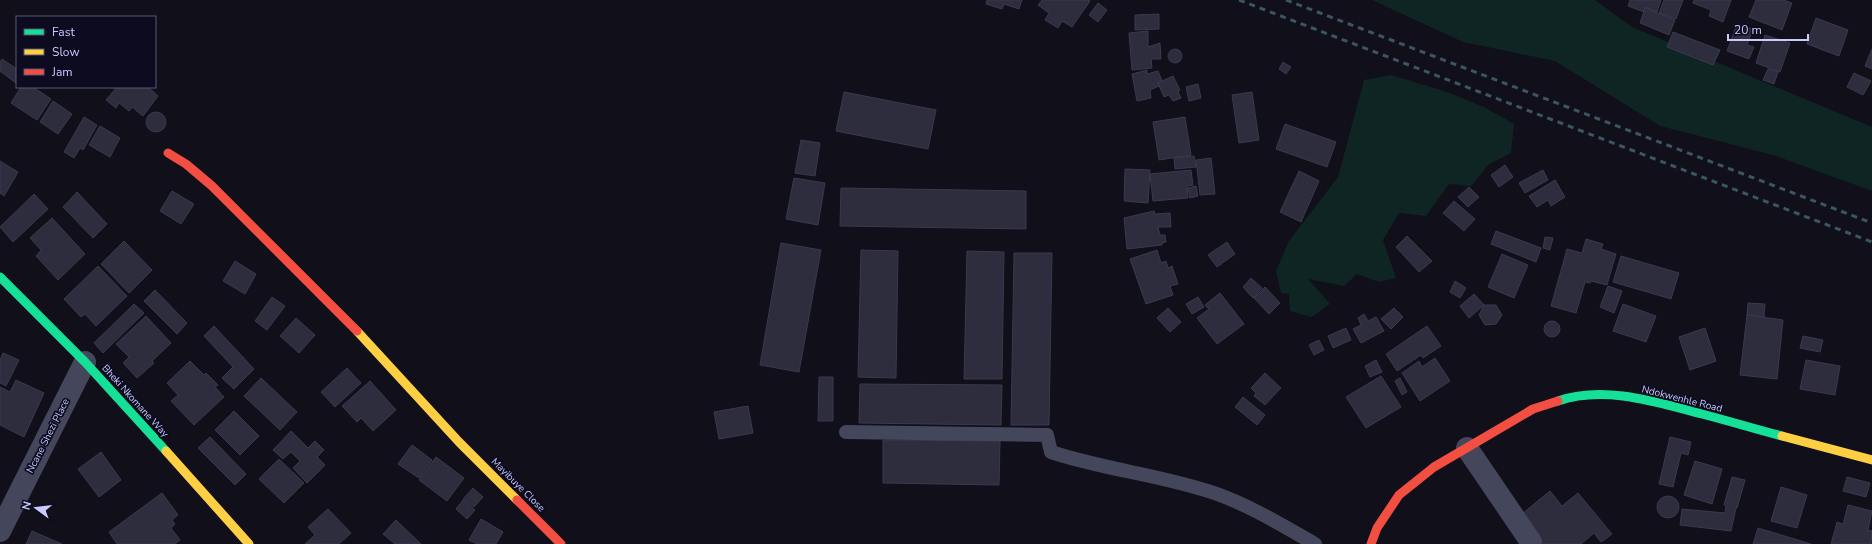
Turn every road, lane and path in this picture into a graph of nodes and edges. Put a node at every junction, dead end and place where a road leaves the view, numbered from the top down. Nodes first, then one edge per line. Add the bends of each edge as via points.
1 (168, 153) dead end
2 (0, 277) edge
3 (86, 362) junction
4 (846, 432) dead end
5 (1467, 448) junction
6 (1872, 460) edge
7 (0, 530) edge
8 (1531, 542) dead end
9 (249, 544) edge
10 (561, 544) edge
11 (1315, 544) edge
12 (1370, 544) edge

1 - 10 street, Mayibuye Close via 212,186 359,333 460,442
2 - 3 street, Bheki Nkomane Way
3 - 7 street, Ncane Shezi Place
3 - 9 street, Bheki Nkomane Way
4 - 11 lane via 1048,435 1051,452 1218,494
5 - 6 street, Ndokwenhle Road via 1533,409 1572,396 1611,395 1653,401
5 - 8 street
5 - 12 street, Ndokwenhle Road via 1434,467 1399,495 1377,528

